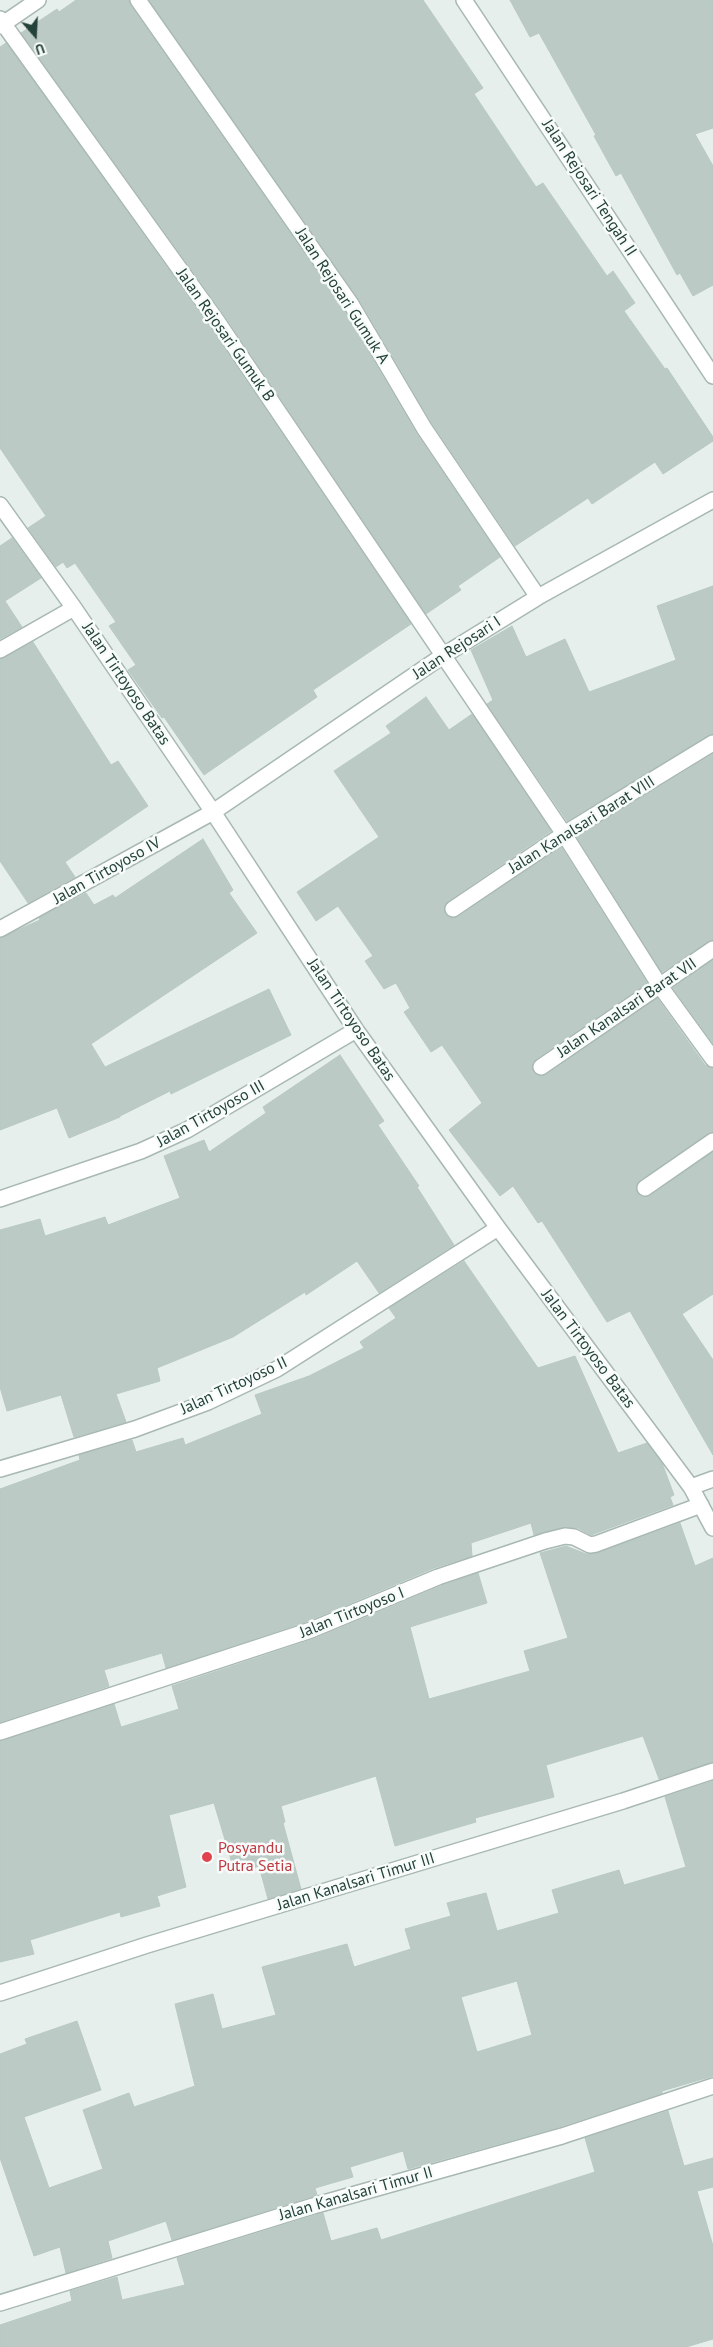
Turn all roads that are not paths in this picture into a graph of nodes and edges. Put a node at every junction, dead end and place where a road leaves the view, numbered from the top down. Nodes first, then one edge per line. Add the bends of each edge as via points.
1 (38, 0) edge
2 (138, 0) edge
3 (464, 0) edge
4 (1, 23) edge
5 (713, 376) edge
6 (713, 500) edge
7 (0, 505) edge
8 (538, 597) junction
9 (74, 608) junction
10 (0, 650) edge
11 (444, 654) junction
12 (713, 743) edge
13 (213, 812) junction
14 (564, 834) junction
15 (452, 909) dead end
16 (0, 929) edge
17 (713, 949) edge
18 (660, 986) junction
19 (356, 1030) junction
20 (713, 1059) edge
21 (541, 1067) dead end
22 (713, 1141) edge
23 (645, 1188) dead end
24 (0, 1199) edge
25 (498, 1228) junction
26 (0, 1470) edge
27 (713, 1479) edge
28 (691, 1487) junction
29 (701, 1506) junction
30 (713, 1528) edge
31 (0, 1732) edge
32 (713, 1771) edge
33 (0, 1993) edge
34 (713, 2086) edge
35 (0, 2303) edge

1 - 4 street
2 - 8 street, Jalan Rejosari Gumuk A via 351,304 424,428
3 - 5 street, Jalan Rejosari Tengah II
4 - 11 street, Jalan Rejosari Gumuk B via 217,321
6 - 8 street, Jalan Rejosari I
7 - 9 street, Jalan Tirtoyoso Batas
8 - 11 street, Jalan Rejosari I
9 - 10 street
9 - 13 street, Jalan Tirtoyoso Batas
11 - 13 street, Jalan Rejosari I
11 - 14 street, Jalan Rejosari Gumuk B
12 - 14 street, Jalan Kanalsari Barat VIII
13 - 16 street, Jalan Tirtoyoso IV
13 - 19 street, Jalan Tirtoyoso Batas
14 - 15 street, Jalan Kanalsari Barat VIII
14 - 18 street, Jalan Rejosari Gumuk B
17 - 18 street, Jalan Kanalsari Barat VII
18 - 20 street, Jalan Rejosari Gumuk B
18 - 21 street, Jalan Kanalsari Barat VII
19 - 24 street, Jalan Tirtoyoso III via 187,1130 127,1156
19 - 25 street, Jalan Tirtoyoso Batas
22 - 23 street
25 - 26 street, Jalan Tirtoyoso II via 277,1369 208,1402 135,1429
25 - 28 street, Jalan Tirtoyoso Batas
27 - 28 street
28 - 29 street, Jalan Tirtoyoso Batas
29 - 30 street, Jalan Tirtoyoso Batas
29 - 31 street, Jalan Tirtoyoso I via 596,1544 565,1536 545,1541 438,1578 311,1630
32 - 33 street, Jalan Kanalsari Timur III
34 - 35 street, Jalan Kanalsari Timur II via 562,2136 313,2206

